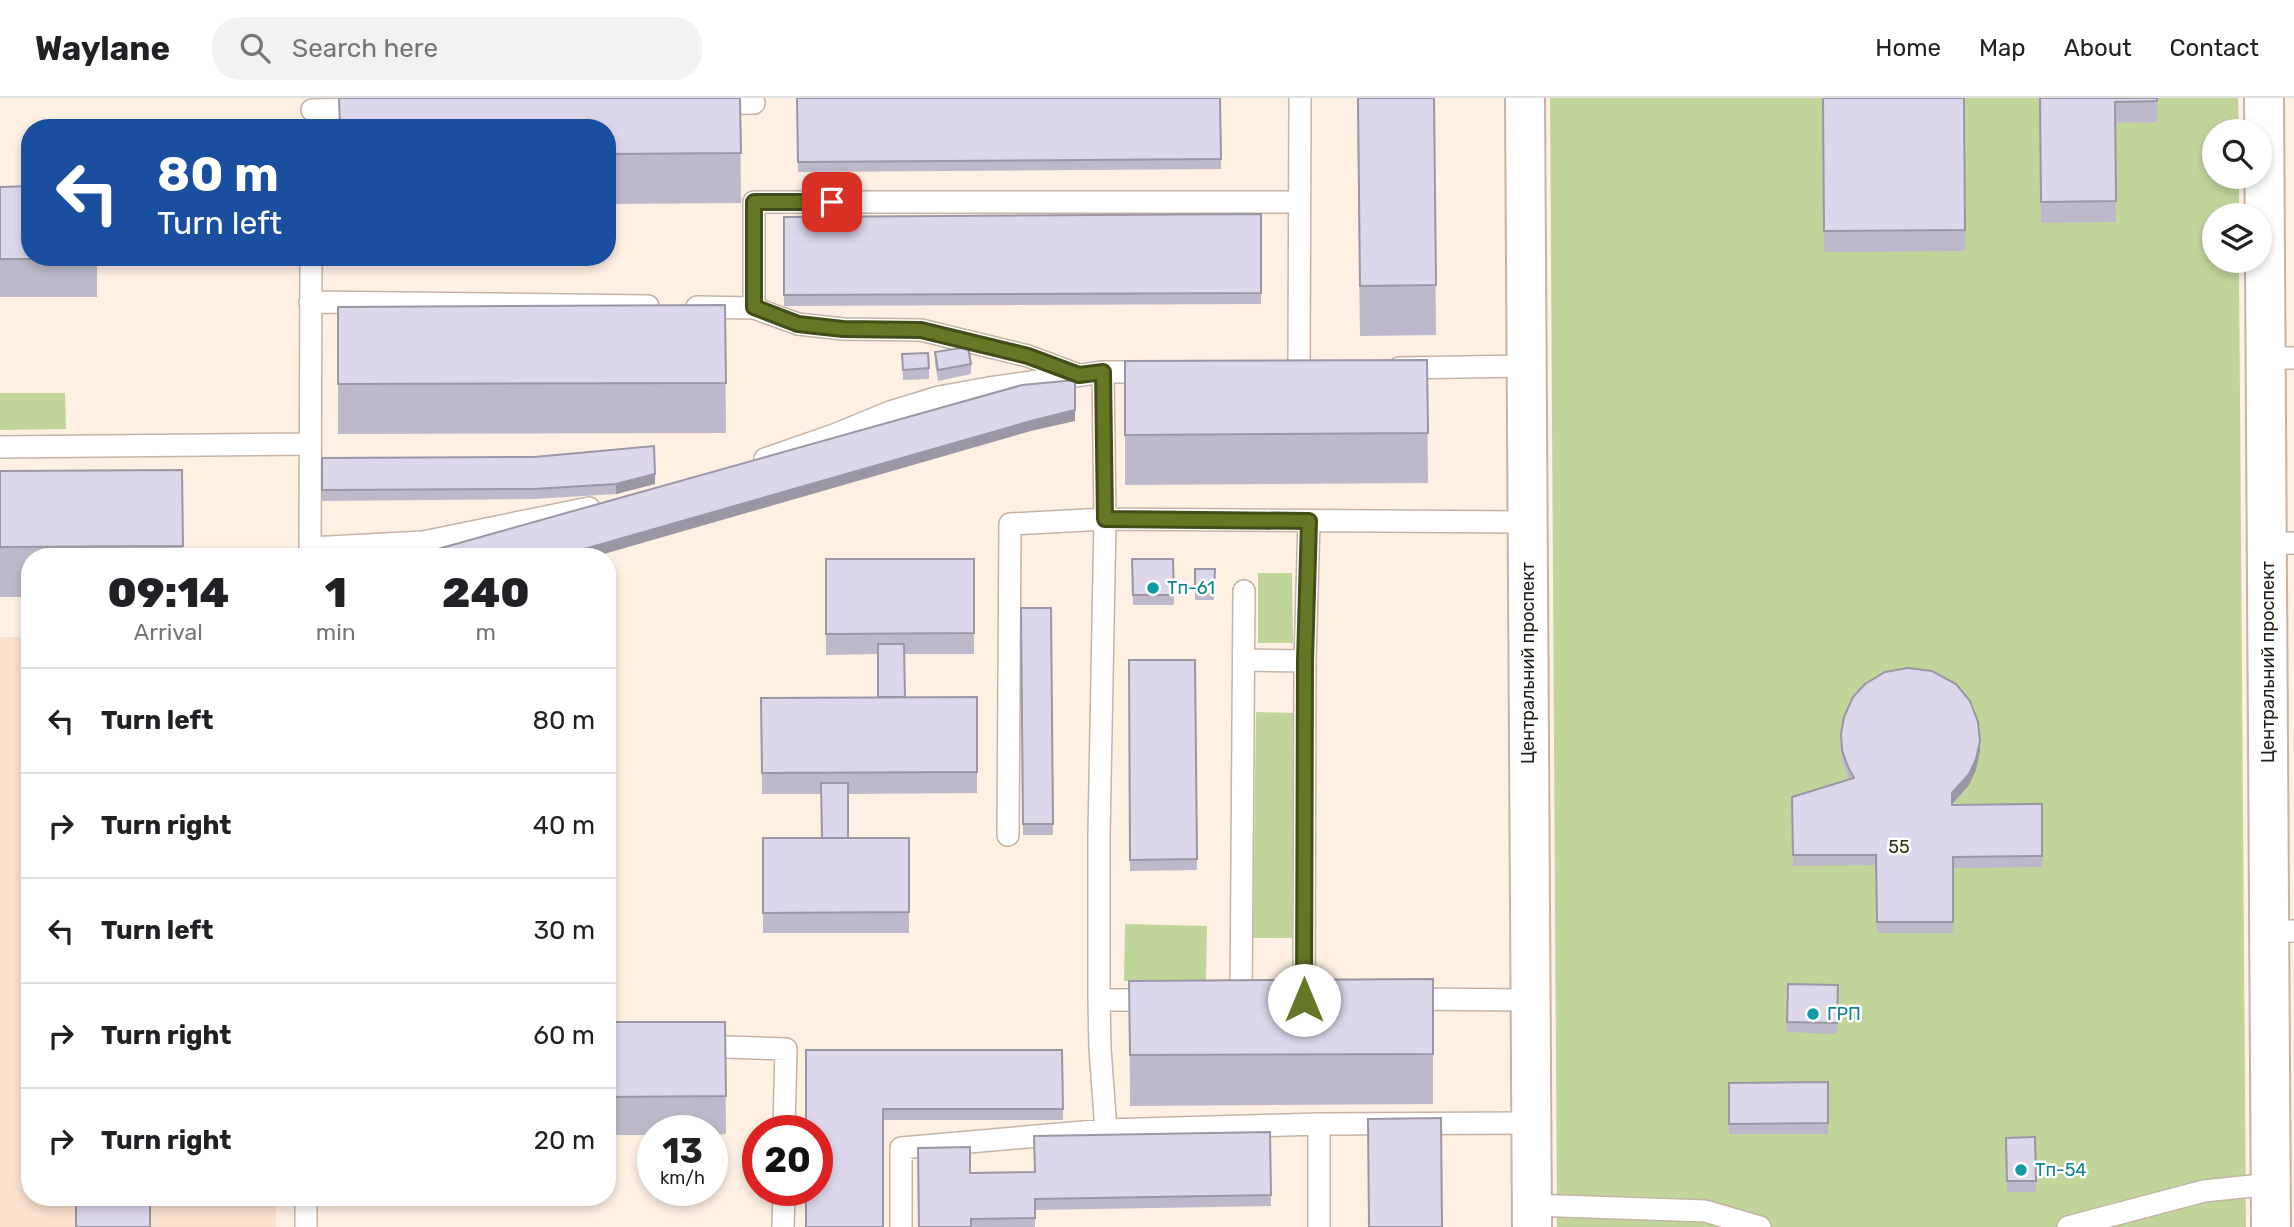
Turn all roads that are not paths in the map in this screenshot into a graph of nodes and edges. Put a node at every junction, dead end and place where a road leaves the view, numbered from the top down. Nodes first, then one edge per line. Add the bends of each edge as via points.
1 (1300, 98) edge
2 (1525, 98) edge
3 (2264, 98) edge
4 (754, 103) dead end
5 (699, 104) edge
6 (381, 109) edge
7 (312, 112) edge
8 (1299, 202) junction
9 (311, 266) edge
10 (310, 302) junction
11 (754, 307) junction
12 (2280, 358) edge
13 (1527, 366) junction
14 (1325, 369) edge
15 (1377, 369) edge
16 (1174, 371) edge
17 (1103, 372) junction
18 (1079, 375) junction
19 (309, 444) junction
20 (0, 447) edge
21 (744, 464) edge
22 (605, 504) edge
23 (1105, 519) junction
24 (1309, 521) junction
25 (1528, 522) junction
26 (2281, 544) edge
27 (310, 548) edge
28 (355, 548) edge
29 (1244, 591) dead end
30 (1244, 660) junction
31 (1305, 661) junction
32 (1008, 835) dead end
33 (2282, 931) edge
34 (1100, 999) junction
35 (1386, 999) edge
36 (1177, 1000) edge
37 (1215, 1000) edge
38 (1241, 1000) junction
39 (1530, 1000) junction
40 (676, 1046) edge
41 (2282, 1114) edge
42 (785, 1115) edge
43 (1531, 1123) junction
44 (1320, 1124) junction
45 (1106, 1130) junction
46 (2271, 1184) junction
47 (306, 1206) edge
48 (784, 1206) edge
49 (1532, 1216) edge
50 (306, 1227) edge
51 (783, 1227) edge
52 (901, 1227) edge
53 (1319, 1227) edge
54 (1760, 1227) edge
55 (2068, 1227) edge
56 (2271, 1227) edge

1 - 8 lane
2 - 13 street, Центральний проспект
3 - 12 street, Центральний проспект
4 - 5 lane
6 - 7 lane
8 - 11 lane via 754,202
8 - 14 lane via 1292,370
9 - 10 lane
10 - 11 lane
10 - 19 lane
11 - 18 lane via 798,324 921,330 1028,356
12 - 26 street, Центральний проспект
13 - 15 lane
13 - 25 street, Центральний проспект
16 - 17 lane
17 - 18 lane
17 - 23 lane
18 - 21 lane via 939,397
19 - 20 lane
19 - 27 lane
22 - 28 lane via 423,542
23 - 24 lane
23 - 32 lane via 1010,524
23 - 34 lane
24 - 25 lane
24 - 31 lane
25 - 39 street, Центральний проспект
26 - 33 street, Центральний проспект
29 - 30 lane
30 - 31 lane
30 - 38 lane
31 - 38 lane via 1311,1000
33 - 41 street, Центральний проспект
34 - 36 lane
34 - 45 lane
35 - 39 lane
37 - 38 lane
39 - 43 street, Центральний проспект
40 - 42 lane via 786,1049
41 - 46 street, Центральний проспект
43 - 44 lane
43 - 49 street, Центральний проспект
44 - 45 lane
44 - 53 lane
45 - 52 lane via 901,1147
46 - 55 lane via 2204,1191
46 - 56 street, Центральний проспект
47 - 50 lane
48 - 51 lane
49 - 54 lane via 1705,1211

